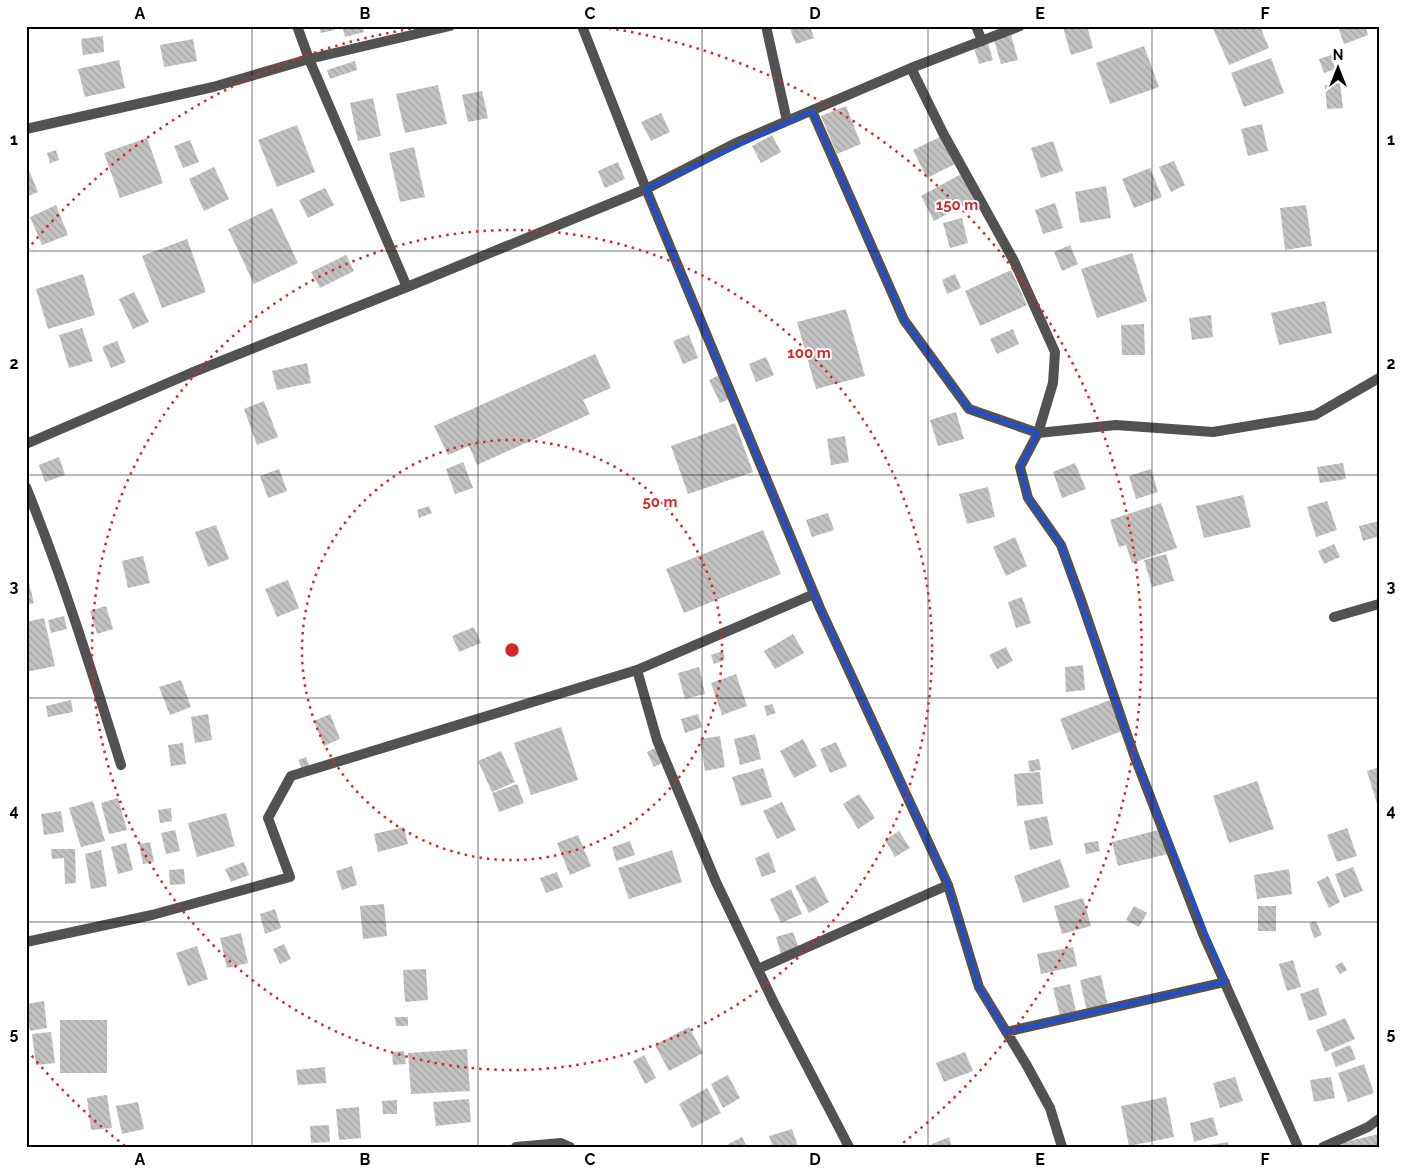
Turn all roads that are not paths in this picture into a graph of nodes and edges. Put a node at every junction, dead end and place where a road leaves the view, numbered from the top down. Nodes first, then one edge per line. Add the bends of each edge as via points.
1 (297, 26) edge
2 (450, 26) edge
3 (582, 26) edge
4 (766, 26) edge
5 (976, 26) edge
6 (1020, 26) edge
7 (982, 41) junction
8 (309, 59) junction
9 (911, 68) junction
10 (812, 111) junction
11 (788, 121) junction
12 (26, 129) edge
13 (646, 189) junction
14 (407, 287) junction
15 (1379, 378) edge
16 (1038, 433) junction
17 (26, 444) edge
18 (26, 487) edge
19 (814, 594) junction
20 (1379, 604) edge
21 (1334, 617) dead end
22 (637, 670) junction
23 (121, 766) dead end
24 (948, 885) junction
25 (26, 942) edge
26 (758, 969) junction
27 (1225, 982) junction
28 (1006, 1032) junction
29 (1379, 1118) edge
30 (516, 1147) edge
31 (570, 1147) edge
32 (850, 1147) edge
33 (1062, 1147) edge
34 (1298, 1147) edge
35 (1323, 1147) edge

1 - 8 street
2 - 8 street
3 - 13 street
4 - 11 street
5 - 7 street
6 - 7 street
7 - 9 street
8 - 12 street via 213,88
8 - 14 street
9 - 10 street
9 - 16 street via 943,134 1014,261 1055,352 1053,383
10 - 11 street
10 - 16 street via 904,320 969,409
11 - 13 street via 738,142
13 - 14 street
13 - 19 street
14 - 17 street via 191,373
15 - 16 street via 1315,415 1213,432 1116,425
16 - 27 street via 1020,467 1028,498 1061,545 1134,755 1203,934
18 - 23 street via 83,644
19 - 22 street
19 - 24 street
20 - 21 street
22 - 25 street via 290,776 268,818 290,877 152,914
22 - 26 street via 657,740 716,882
24 - 26 street
24 - 28 street via 979,986
26 - 32 street
27 - 28 street
27 - 34 street
28 - 33 street via 1050,1108
29 - 35 street via 1368,1127
30 - 31 street via 561,1143

